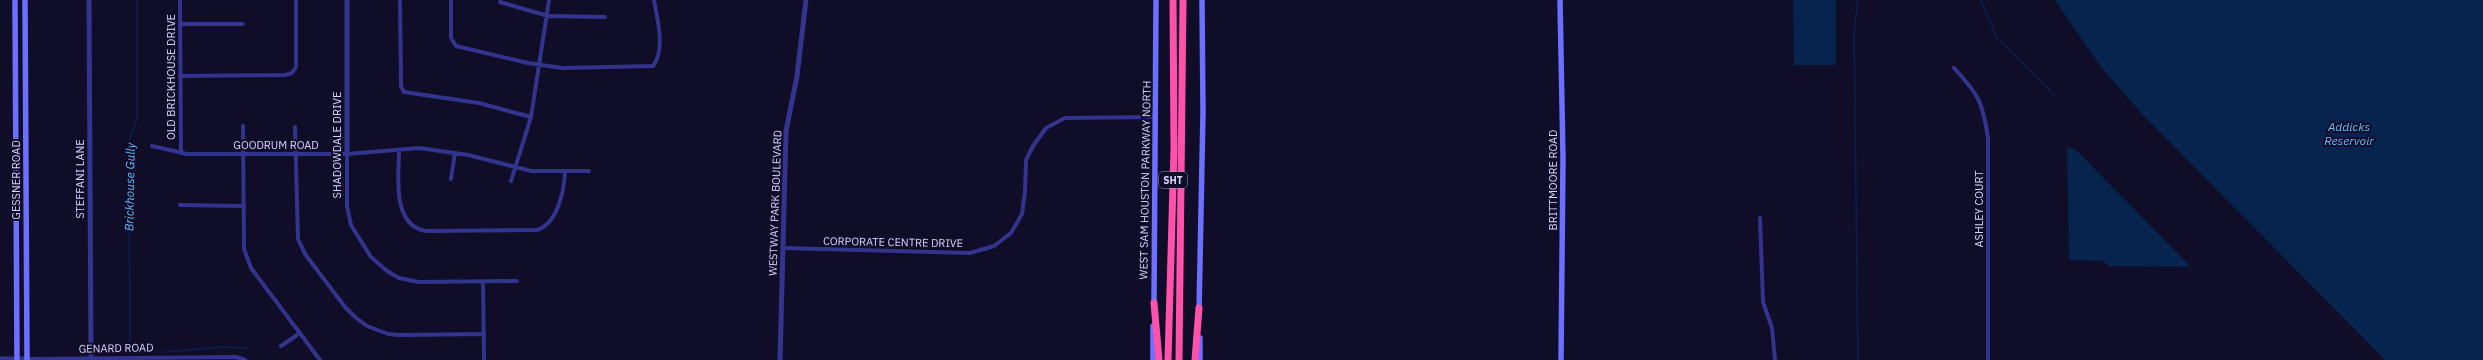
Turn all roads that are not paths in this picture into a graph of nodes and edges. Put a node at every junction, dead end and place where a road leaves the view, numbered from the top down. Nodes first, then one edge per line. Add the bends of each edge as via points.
1 (14, 0) edge
2 (25, 0) edge
3 (89, 0) edge
4 (180, 0) edge
5 (296, 0) edge
6 (347, 0) edge
7 (400, 0) edge
8 (451, 0) edge
9 (549, 0) edge
10 (654, 0) edge
11 (806, 0) edge
12 (1156, 0) edge
13 (1173, 0) edge
14 (1183, 0) edge
15 (1202, 0) edge
16 (1560, 0) edge
17 (500, 2) dead end
18 (548, 16) junction
19 (605, 17) dead end
20 (180, 24) junction
21 (243, 24) dead end
22 (540, 65) junction
23 (1954, 68) dead end
24 (180, 76) junction
25 (531, 117) junction
26 (1155, 117) junction
27 (244, 126) dead end
28 (295, 127) dead end
29 (152, 146) dead end
30 (399, 150) junction
31 (181, 153) junction
32 (455, 153) junction
33 (244, 154) junction
34 (295, 154) junction
35 (347, 154) junction
36 (514, 168) junction
37 (589, 171) dead end
38 (565, 172) junction
39 (451, 179) dead end
40 (511, 181) dead end
41 (180, 206) dead end
42 (244, 206) junction
43 (1760, 218) dead end
44 (784, 248) junction
45 (517, 281) dead end
46 (483, 282) junction
47 (1154, 303) junction
48 (1199, 308) junction
49 (300, 333) junction
50 (484, 334) junction
51 (281, 346) dead end
52 (91, 358) junction
53 (0, 359) edge
54 (17, 359) edge
55 (27, 359) edge
56 (245, 360) edge
57 (320, 360) edge
58 (484, 360) edge
59 (780, 360) edge
60 (1153, 360) edge
61 (1159, 360) edge
62 (1168, 360) edge
63 (1179, 360) edge
64 (1195, 360) edge
65 (1200, 360) edge
66 (1561, 360) edge
67 (1775, 360) edge
68 (1988, 360) edge

1 - 54 main road, GESSNER ROAD
2 - 55 main road, GESSNER ROAD
3 - 52 street, STEFFANI LANE
4 - 20 street, OLD BRICKHOUSE DRIVE
5 - 24 street via 296,67 292,73
6 - 35 street, SHADOWDALE DRIVE
7 - 25 street via 401,86 404,92 479,103
8 - 22 street via 453,43
9 - 18 street
10 - 22 street via 659,39 657,61 653,66 562,68
11 - 44 street, WESTWAY PARK BOULEVARD via 797,76 786,131
12 - 26 main road, WEST SAM HOUSTON PARKWAY NORTH
13 - 62 highway, SHT via 1174,149
14 - 63 highway, SHT
15 - 48 main road via 1203,112
16 - 66 main road, BRITTMOORE ROAD via 1564,152
17 - 18 street
18 - 19 street
18 - 22 street
20 - 21 street
20 - 24 street, OLD BRICKHOUSE DRIVE
22 - 25 street
23 - 68 street, ASHLEY COURT via 1975,90 1984,112 1988,138
24 - 31 street, OLD BRICKHOUSE DRIVE
25 - 36 street
26 - 44 street, CORPORATE CENTRE DRIVE via 1065,118 1046,128 1032,146 1026,160 1026,192 1022,214 1011,233 994,246 970,253
26 - 47 main road, WEST SAM HOUSTON PARKWAY NORTH
27 - 33 street
28 - 34 street
29 - 31 street, GOODRUM ROAD
30 - 32 street, GOODRUM ROAD via 419,148
30 - 35 street, GOODRUM ROAD
30 - 38 street via 400,207 414,226 425,231 544,228 552,220 562,193
31 - 33 street, GOODRUM ROAD
32 - 36 street, GOODRUM ROAD
32 - 39 street
33 - 34 street, GOODRUM ROAD
33 - 42 street
34 - 35 street, GOODRUM ROAD
34 - 50 street via 298,239 305,254 355,317 377,331 399,335
35 - 46 street, SHADOWDALE DRIVE via 347,206 351,225 371,256 392,274 419,282
36 - 38 street, GOODRUM ROAD
36 - 40 street
37 - 38 street, GOODRUM ROAD
41 - 42 street
42 - 49 street via 244,249 251,268
43 - 67 street via 1762,296 1772,328
44 - 59 street, WESTWAY PARK BOULEVARD
45 - 46 street
46 - 50 street
47 - 60 main road, WEST SAM HOUSTON PARKWAY NORTH
47 - 61 highway
48 - 64 highway
48 - 65 main road
49 - 51 street
49 - 57 street
50 - 58 street
52 - 55 street, GENARD ROAD
52 - 56 street, GENARD ROAD via 231,357
53 - 54 street, GENARD ROAD
54 - 55 street, GENARD ROAD

